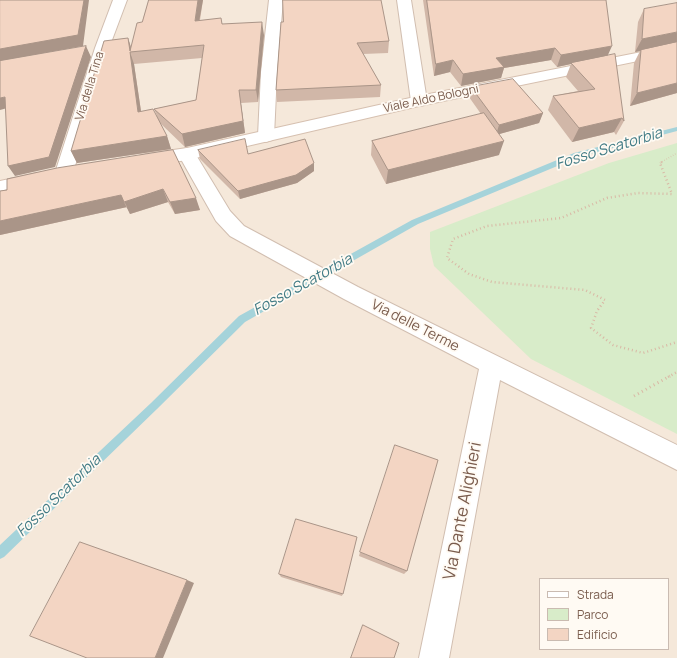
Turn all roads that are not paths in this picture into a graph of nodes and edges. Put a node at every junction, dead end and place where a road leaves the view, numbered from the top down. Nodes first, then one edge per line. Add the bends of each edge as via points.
1 (120, 0) edge
2 (276, 0) edge
3 (404, 0) edge
4 (102, 48) junction
5 (677, 49) edge
6 (86, 51) edge
7 (419, 101) junction
8 (266, 136) junction
9 (187, 154) junction
10 (133, 162) edge
11 (0, 187) edge
12 (491, 365) junction
13 (677, 458) edge
14 (434, 658) edge

1 - 4 street, Via della Tina
2 - 8 street
3 - 7 street
4 - 6 street
4 - 11 street, Via della Tina via 71,171
5 - 7 street, Viale Aldo Bologni
7 - 8 street, Viale Aldo Bologni
8 - 9 street, Viale Aldo Bologni
9 - 10 street, Viale Aldo Bologni
9 - 12 street, Via delle Terme via 223,216 238,230 272,251
12 - 13 street, Via delle Terme
12 - 14 street, Via Dante Alighieri

